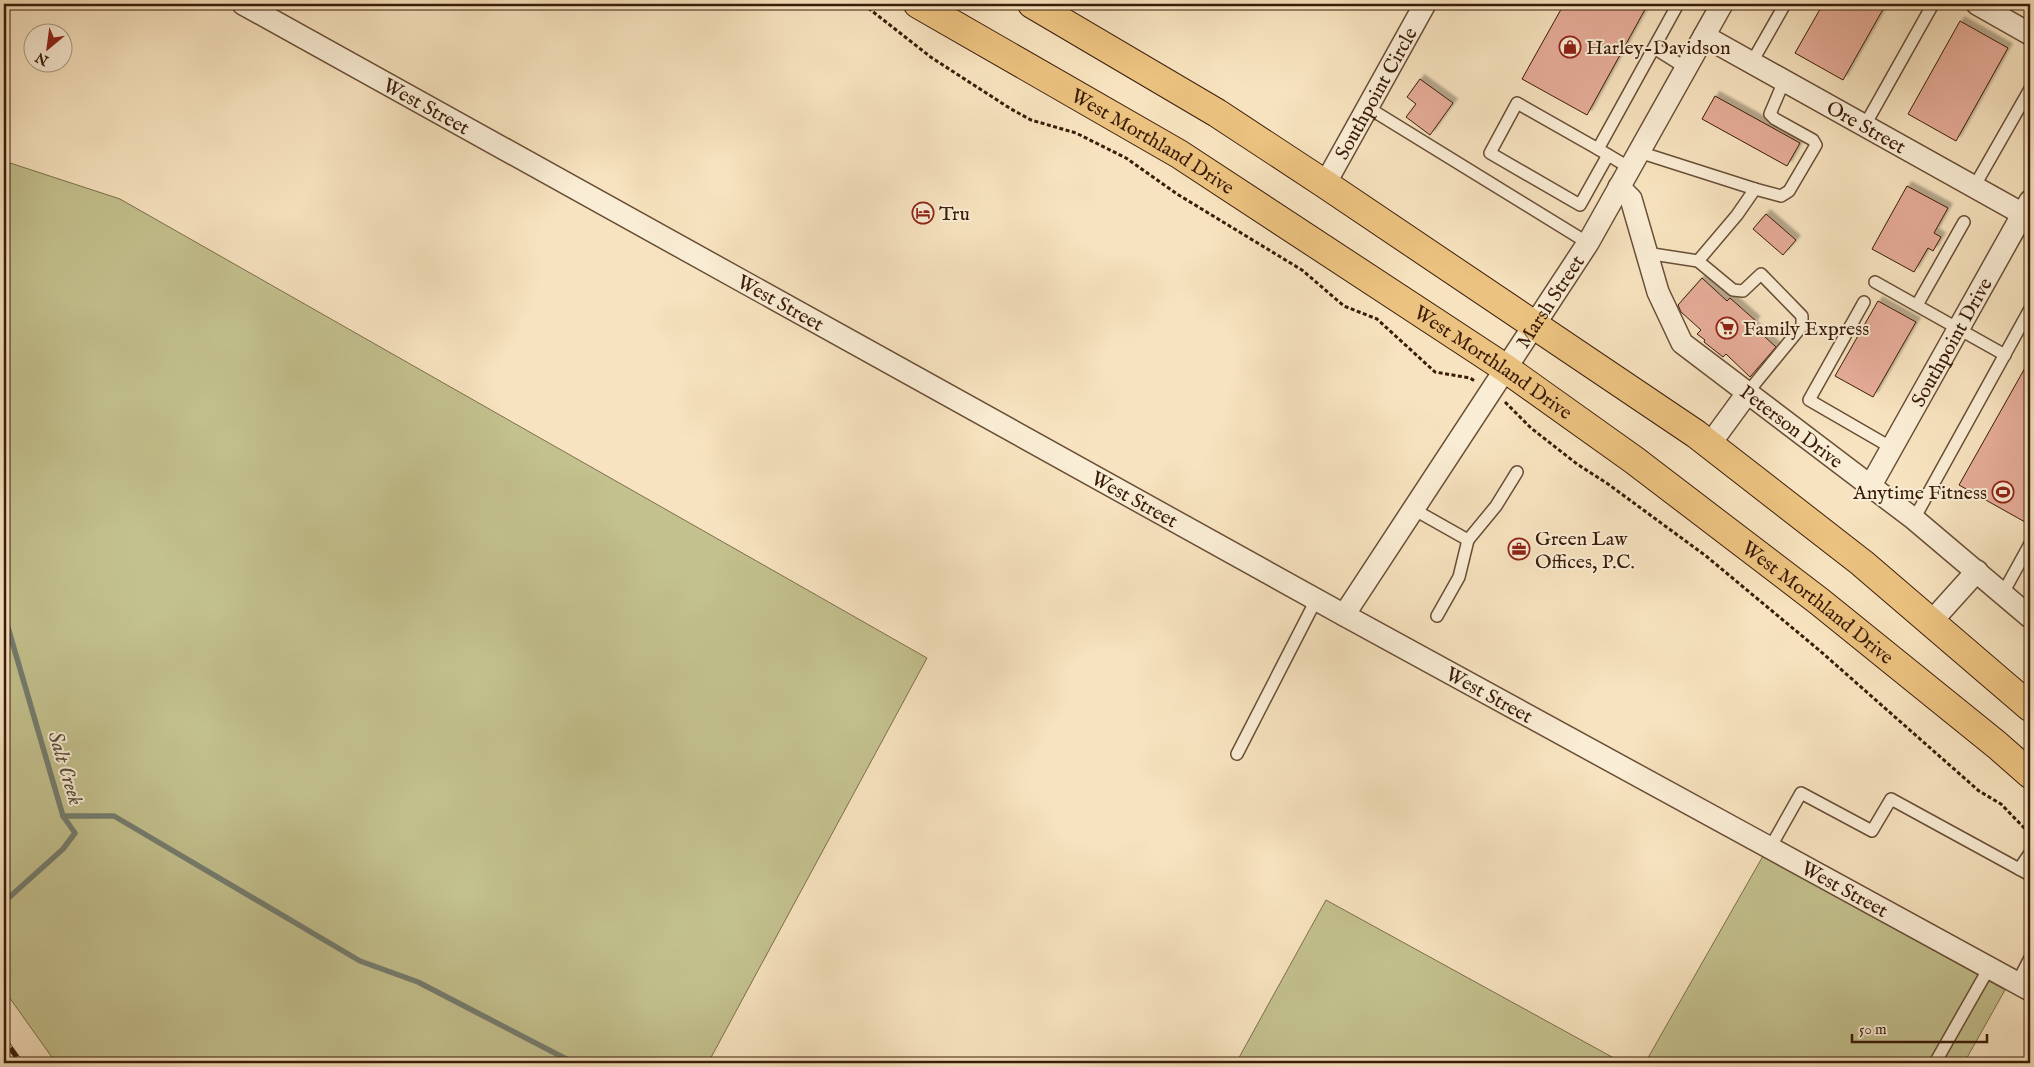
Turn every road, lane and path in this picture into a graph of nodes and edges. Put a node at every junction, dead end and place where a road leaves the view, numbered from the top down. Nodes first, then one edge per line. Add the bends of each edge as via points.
1 (243, 4) edge
2 (862, 4) edge
3 (918, 4) edge
4 (1032, 4) edge
5 (1425, 4) edge
6 (1678, 4) edge
7 (1722, 4) edge
8 (1785, 4) edge
9 (1933, 4) edge
10 (1977, 4) edge
11 (2030, 34) edge
12 (1704, 36) junction
13 (1654, 48) junction
14 (1752, 62) junction
15 (1686, 68) junction
16 (1784, 81) junction
17 (2030, 89) edge
18 (1368, 107) junction
19 (1865, 126) junction
20 (1603, 152) junction
21 (1634, 160) junction
22 (1325, 184) junction
23 (1619, 187) junction
24 (1974, 187) junction
25 (1755, 189) junction
26 (2028, 211) edge
27 (1964, 222) dead end
28 (1588, 243) junction
29 (1646, 253) junction
30 (1698, 261) junction
31 (1875, 282) dead end
32 (1864, 302) dead end
33 (1917, 305) junction
34 (2030, 309) edge
35 (1535, 325) junction
36 (1958, 329) junction
37 (2005, 355) junction
38 (1506, 368) junction
39 (1490, 392) junction
40 (1748, 392) junction
41 (1710, 444) junction
42 (1892, 448) junction
43 (1517, 472) dead end
44 (1871, 485) junction
45 (1413, 509) junction
46 (1914, 519) junction
47 (1468, 540) junction
48 (2030, 544) edge
49 (1977, 571) junction
50 (2003, 593) junction
51 (1316, 600) junction
52 (1344, 615) junction
53 (1437, 616) dead end
54 (2030, 617) edge
55 (1931, 622) junction
56 (2030, 707) edge
57 (1237, 754) dead end
58 (2030, 774) edge
59 (2030, 834) edge
60 (1770, 848) junction
61 (2030, 853) edge
62 (2019, 869) junction
63 (2030, 875) edge
64 (2030, 958) edge
65 (1989, 968) junction
66 (2024, 986) edge
67 (1935, 1063) edge

1 - 51 street, West Street
2 - 39 path via 932,58 1012,109 1031,120 1076,133 1126,158 1177,194 1294,265 1344,306 1378,319 1435,372 1470,378
3 - 38 highway, West Morthland Drive via 1179,154
4 - 22 highway via 1217,113
5 - 18 street, Southpoint Circle
6 - 13 lane
7 - 12 street, Marsh Street
8 - 14 lane
9 - 19 lane
10 - 11 street
12 - 14 street, Ore Street
12 - 15 street, Marsh Street
13 - 15 lane
13 - 20 lane
14 - 16 street, Ore Street
15 - 21 street, Marsh Street
16 - 19 street, Ore Street
16 - 25 lane via 1770,114 1816,145 1789,191 1781,196
17 - 24 lane
18 - 22 street, Southpoint Circle
18 - 28 lane
19 - 24 street, Ore Street
20 - 20 lane via 1517,103 1490,153 1580,205
20 - 21 lane
21 - 23 street, Marsh Street
21 - 25 lane
22 - 35 highway
23 - 28 street, Marsh Street
23 - 29 street, Peterson Drive via 1631,200
24 - 26 street, Ore Street
25 - 30 lane via 1737,216
26 - 36 street, Southpoint Drive
27 - 33 lane
28 - 35 street, Marsh Street
29 - 30 lane
29 - 40 street, Peterson Drive via 1658,292 1682,343
30 - 40 lane via 1733,290 1743,291 1761,274 1802,316 1802,326
31 - 33 lane
32 - 42 lane via 1809,400
33 - 36 lane
34 - 37 lane
35 - 38 street, Marsh Street
35 - 41 highway
36 - 37 lane
36 - 42 street, Southpoint Drive
37 - 46 lane
38 - 39 street, Marsh Street
38 - 58 highway, West Morthland Drive via 1634,460 1820,602
39 - 45 street, Marsh Street
39 - 59 path via 1577,464 1706,556 1819,650 1978,791 2001,804
40 - 41 street
40 - 44 street, Peterson Drive
41 - 55 highway via 1862,563
42 - 44 street, Southpoint Drive
43 - 47 lane via 1496,506
44 - 46 street, Peterson Drive
45 - 47 lane
45 - 52 street, Marsh Street
46 - 49 street, Peterson Drive
47 - 53 lane via 1459,577
48 - 50 lane
49 - 50 street, Peterson Drive
49 - 55 street
50 - 54 street, Peterson Drive
51 - 52 street, West Street
51 - 57 lane
52 - 60 street, West Street
55 - 56 highway
60 - 62 lane via 1801,793 1872,831 1892,798
60 - 65 street, West Street
61 - 62 lane
62 - 63 lane
64 - 66 lane
65 - 66 street, West Street
65 - 67 lane

